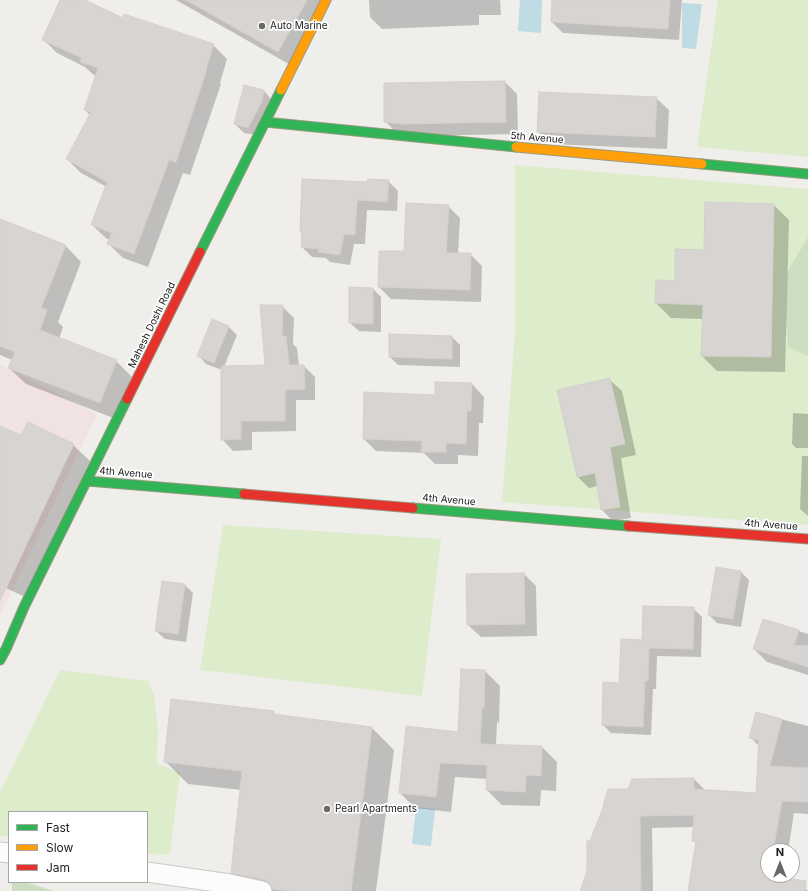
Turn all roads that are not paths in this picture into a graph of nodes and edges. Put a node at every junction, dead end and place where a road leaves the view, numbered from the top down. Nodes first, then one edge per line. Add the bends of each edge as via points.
1 (326, 0) edge
2 (265, 122) junction
3 (808, 174) edge
4 (87, 481) junction
5 (808, 539) edge
6 (0, 660) edge
7 (148, 872) edge
8 (262, 891) edge

1 - 2 street, Mahesh Doshi Road
2 - 3 street, 5th Avenue
2 - 4 street, Mahesh Doshi Road
4 - 5 street, 4th Avenue
4 - 6 street, Mahesh Doshi Road
7 - 8 street

